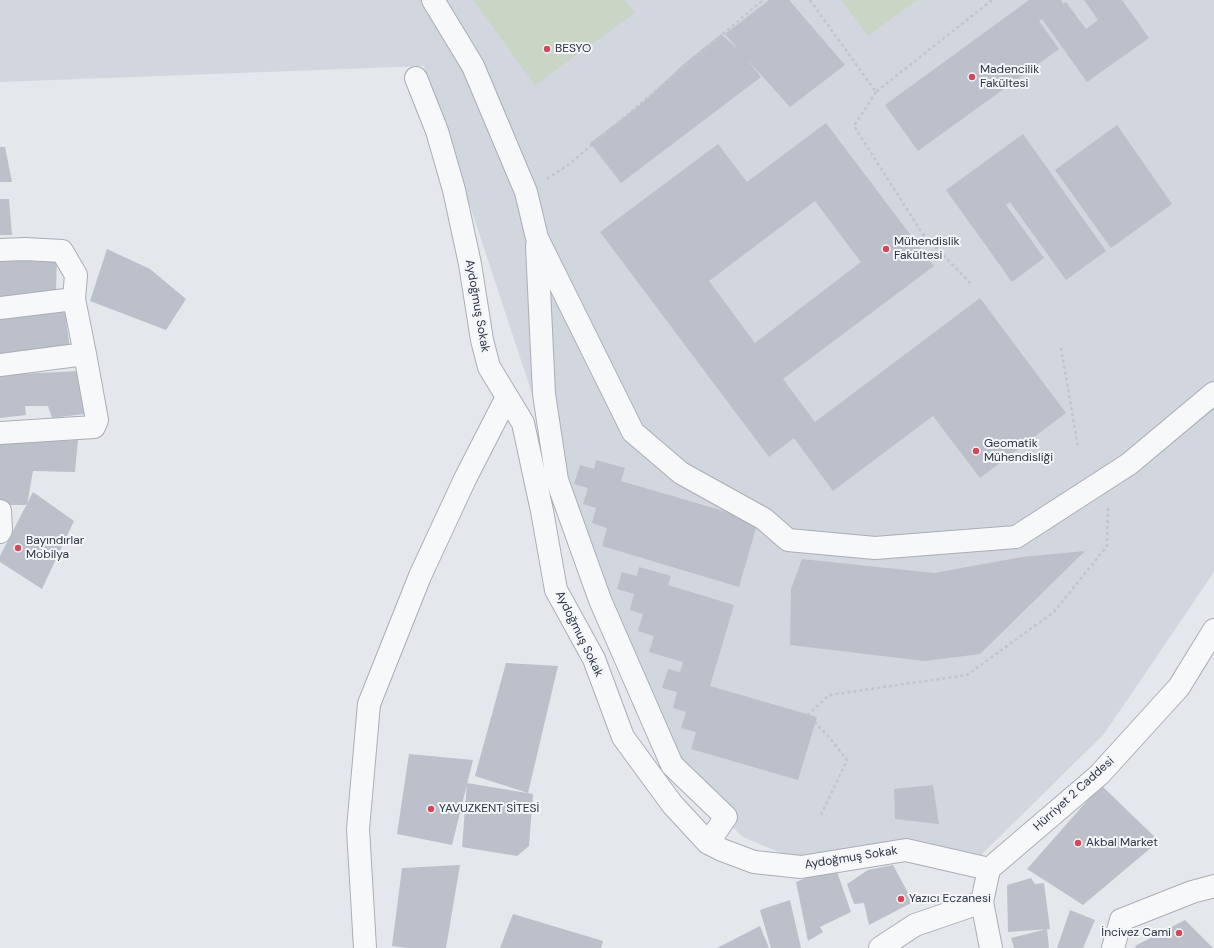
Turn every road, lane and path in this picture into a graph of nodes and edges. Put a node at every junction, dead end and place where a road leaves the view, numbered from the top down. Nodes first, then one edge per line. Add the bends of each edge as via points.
1 (433, 0) edge
2 (763, 0) edge
3 (810, 0) edge
4 (992, 0) edge
5 (416, 78) dead end
6 (876, 92) junction
7 (526, 192) junction
8 (537, 238) junction
9 (0, 250) edge
10 (972, 284) dead end
11 (74, 299) junction
12 (0, 308) edge
13 (1061, 348) dead end
14 (86, 354) junction
15 (0, 365) edge
16 (1214, 393) edge
17 (507, 397) junction
18 (0, 433) edge
19 (1078, 447) dead end
20 (1108, 477) junction
21 (0, 512) edge
22 (0, 532) edge
23 (1214, 630) edge
24 (822, 815) dead end
25 (708, 843) junction
26 (989, 869) junction
27 (1214, 886) edge
28 (982, 902) junction
29 (365, 948) edge
30 (880, 948) edge
31 (991, 948) edge
32 (1113, 948) edge

1 - 7 street via 473,66
2 - 7 path via 568,166
3 - 6 path
4 - 6 path
5 - 17 street, Aydoğmuş Sokak via 454,190 489,367
6 - 10 path via 854,126 922,233
7 - 8 street
8 - 20 street via 633,432 681,473 764,519 788,540 875,548 1016,537
8 - 25 street via 544,394 557,480 600,600 672,765 726,817
9 - 11 street via 62,251 76,275
11 - 12 street
11 - 14 street
13 - 19 path
14 - 15 street
14 - 18 street via 97,420 94,427
16 - 20 street via 1129,464
17 - 25 street, Aydoğmuş Sokak via 523,423 556,590 594,659 623,737 672,804
17 - 29 street via 420,576 369,704 358,829
20 - 24 path via 1107,546 1054,612 967,674 829,695 808,715 847,760
21 - 22 street
23 - 26 street, Hürriyet 2 Caddesi via 1179,687 1099,775
25 - 26 street, Aydoğmuş Sokak via 754,862 801,867 906,850
26 - 28 street
27 - 32 street via 1121,920
28 - 30 street via 915,925
28 - 31 street

